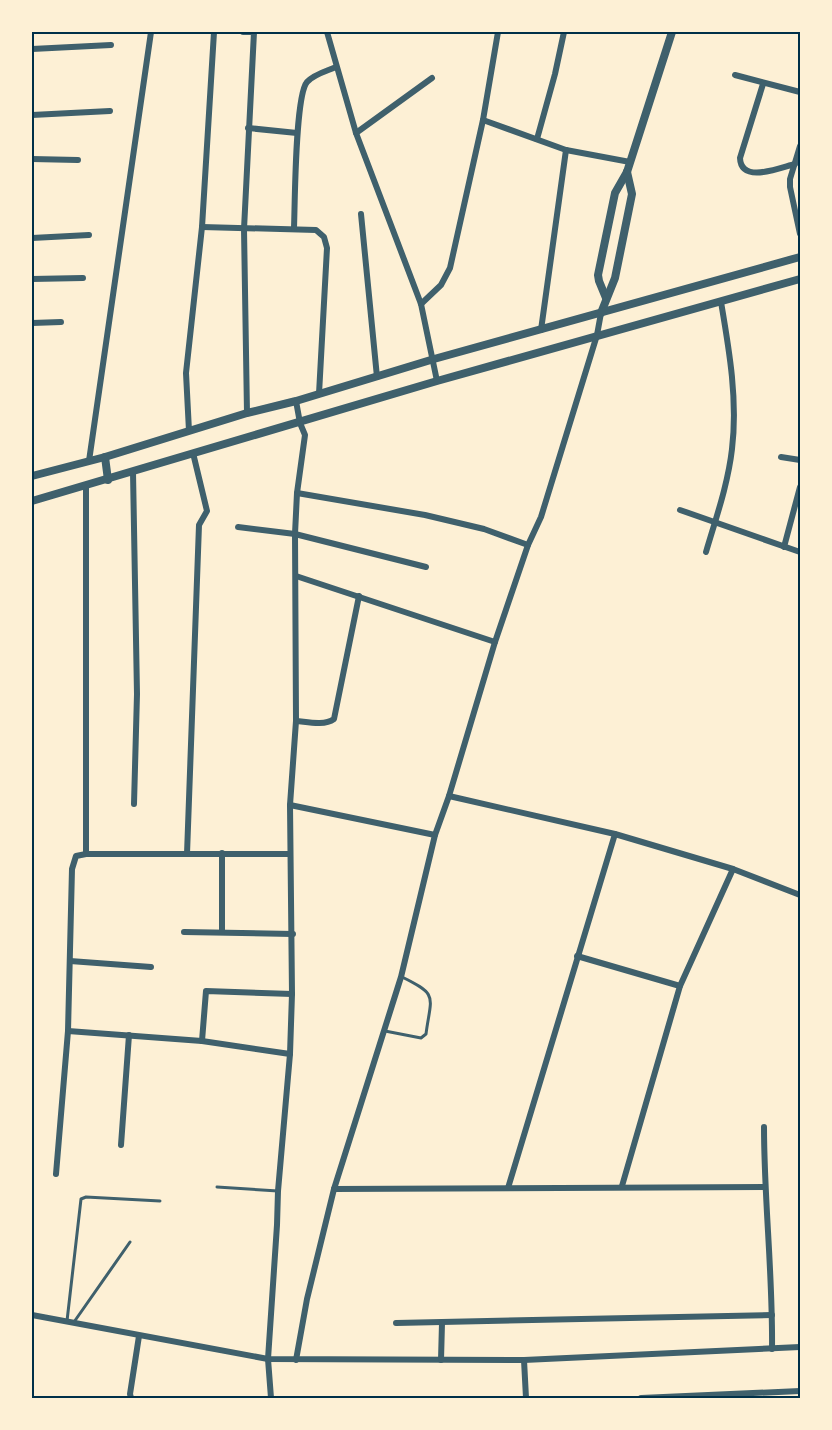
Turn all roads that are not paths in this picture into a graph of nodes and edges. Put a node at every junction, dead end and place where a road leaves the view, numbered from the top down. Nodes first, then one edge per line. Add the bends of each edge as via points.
1 (151, 32) edge
2 (214, 32) edge
3 (243, 32) edge
4 (254, 32) edge
5 (327, 32) edge
6 (498, 32) edge
7 (564, 32) edge
8 (672, 32) edge
9 (111, 45) dead end
10 (32, 49) edge
11 (336, 67) junction
12 (735, 75) dead end
13 (432, 78) dead end
14 (763, 84) junction
15 (801, 92) edge
16 (110, 111) dead end
17 (32, 115) edge
18 (483, 120) junction
19 (248, 128) junction
20 (297, 133) junction
21 (356, 133) junction
22 (537, 139) junction
23 (801, 146) edge
24 (566, 150) junction
25 (32, 159) edge
26 (78, 160) dead end
27 (630, 162) junction
28 (795, 164) junction
29 (627, 172) junction
30 (361, 214) dead end
31 (202, 226) junction
32 (294, 228) junction
33 (244, 229) junction
34 (801, 234) edge
35 (89, 235) dead end
36 (32, 237) edge
37 (801, 257) edge
38 (83, 278) dead end
39 (32, 279) edge
40 (801, 279) edge
41 (606, 298) junction
42 (721, 302) junction
43 (421, 304) junction
44 (601, 313) junction
45 (61, 322) dead end
46 (32, 323) edge
47 (541, 330) junction
48 (597, 335) junction
49 (434, 359) junction
50 (377, 377) junction
51 (437, 381) junction
52 (319, 394) junction
53 (296, 401) junction
54 (247, 412) junction
55 (300, 423) junction
56 (189, 431) junction
57 (193, 453) junction
58 (105, 457) junction
59 (781, 457) dead end
60 (801, 460) edge
61 (89, 461) junction
62 (133, 472) junction
63 (32, 477) edge
64 (108, 480) junction
65 (86, 486) junction
66 (801, 487) edge
67 (297, 493) junction
68 (32, 501) edge
69 (681, 510) dead end
70 (715, 522) junction
71 (238, 527) dead end
72 (295, 534) junction
73 (528, 545) junction
74 (784, 547) junction
75 (706, 552) dead end
76 (801, 552) edge
77 (426, 567) dead end
78 (296, 576) junction
79 (359, 596) junction
80 (495, 642) junction
81 (296, 721) junction
82 (449, 796) junction
83 (134, 804) dead end
84 (290, 805) junction
85 (615, 834) junction
86 (435, 835) junction
87 (222, 853) junction
88 (86, 854) junction
89 (188, 854) junction
90 (290, 854) junction
91 (733, 869) junction
92 (801, 895) edge
93 (184, 932) dead end
94 (222, 932) junction
95 (292, 934) junction
96 (577, 956) junction
97 (70, 961) junction
98 (151, 967) dead end
99 (401, 977) junction
100 (681, 986) junction
101 (292, 994) junction
102 (68, 1030) junction
103 (385, 1031) junction
104 (129, 1035) junction
105 (202, 1041) junction
106 (290, 1054) junction
107 (764, 1127) dead end
108 (121, 1145) dead end
109 (56, 1174) dead end
110 (622, 1186) junction
111 (764, 1186) junction
112 (217, 1188) dead end
113 (508, 1188) junction
114 (334, 1189) junction
115 (278, 1191) junction
116 (160, 1201) dead end
117 (130, 1242) dead end
118 (32, 1315) edge
119 (772, 1315) junction
120 (70, 1322) junction
121 (396, 1323) dead end
122 (442, 1323) junction
123 (139, 1336) junction
124 (801, 1347) edge
125 (772, 1349) junction
126 (268, 1359) junction
127 (296, 1360) junction
128 (441, 1360) junction
129 (524, 1360) junction
130 (801, 1391) edge
131 (129, 1397) edge
132 (271, 1398) edge
133 (526, 1398) edge
134 (641, 1398) edge
135 (667, 1398) edge

1 - 61 street
2 - 31 street
3 - 4 street
4 - 19 street
5 - 11 street
6 - 18 street
7 - 22 street
8 - 27 street
9 - 10 street
11 - 20 street via 306,83
11 - 21 street
12 - 14 street
13 - 21 street
14 - 15 street
14 - 28 street via 740,166 753,173
16 - 17 street
18 - 22 street
18 - 43 street via 450,268 441,285
19 - 20 street
19 - 33 street
20 - 32 street
21 - 43 street
22 - 24 street
23 - 28 street
24 - 27 street
24 - 47 street
25 - 26 street
27 - 29 street
28 - 34 street via 790,187
29 - 41 street via 632,194 615,278
29 - 41 street via 615,193 598,275
30 - 50 street
31 - 33 street
31 - 56 street via 186,374
32 - 33 street
32 - 52 street via 320,231 327,248
33 - 54 street
35 - 36 street
37 - 44 street
38 - 39 street
40 - 42 street
41 - 44 street
42 - 48 street
42 - 70 street via 733,374 732,447
43 - 49 street
44 - 47 street
44 - 48 street
45 - 46 street
47 - 49 street
48 - 51 street
48 - 73 street via 541,517
49 - 50 street
49 - 51 street
50 - 52 street
51 - 55 street
52 - 53 street
53 - 54 street
53 - 55 street
54 - 56 street
55 - 57 street
55 - 67 street via 305,435
56 - 58 street
57 - 62 street
57 - 89 street via 207,511 199,525
58 - 61 street
58 - 64 street
59 - 60 street
61 - 63 street
62 - 64 street
62 - 83 street via 137,694
64 - 65 street
65 - 68 street
65 - 88 street
66 - 74 street
67 - 72 street
67 - 73 street via 433,517
69 - 70 street
70 - 74 street
70 - 75 street
71 - 72 street
72 - 77 street
72 - 78 street
73 - 80 street
74 - 76 street
78 - 79 street
78 - 81 street
79 - 80 street
79 - 81 street via 334,719 329,723
80 - 82 street
81 - 84 street
82 - 85 street
82 - 86 street
84 - 86 street
84 - 90 street
85 - 91 street
85 - 96 street
86 - 99 street
87 - 89 street
87 - 90 street
87 - 94 street
88 - 89 street
88 - 97 street via 80,854 73,862
90 - 95 street
91 - 92 street
91 - 100 street
93 - 94 street
94 - 95 street
95 - 101 street
96 - 100 street
96 - 113 street
97 - 98 street
97 - 102 street
99 - 103 street
99 - 103 lane via 429,993 426,1034 422,1038
100 - 110 street
101 - 105 street via 206,991
101 - 106 street
102 - 104 street
102 - 109 street
103 - 114 street
104 - 105 street
104 - 108 street
105 - 106 street
106 - 115 street
107 - 111 street
110 - 111 street
110 - 113 street
111 - 119 street
112 - 115 lane
113 - 114 street
114 - 127 street
115 - 126 street
116 - 120 lane via 81,1199
117 - 120 lane
118 - 120 street
119 - 122 street
119 - 125 street
120 - 123 street
121 - 122 street
122 - 128 street
123 - 126 street
123 - 131 street
124 - 125 street
125 - 129 street
126 - 127 street
126 - 132 street
127 - 128 street
128 - 129 street
129 - 133 street
130 - 135 street
134 - 135 street

